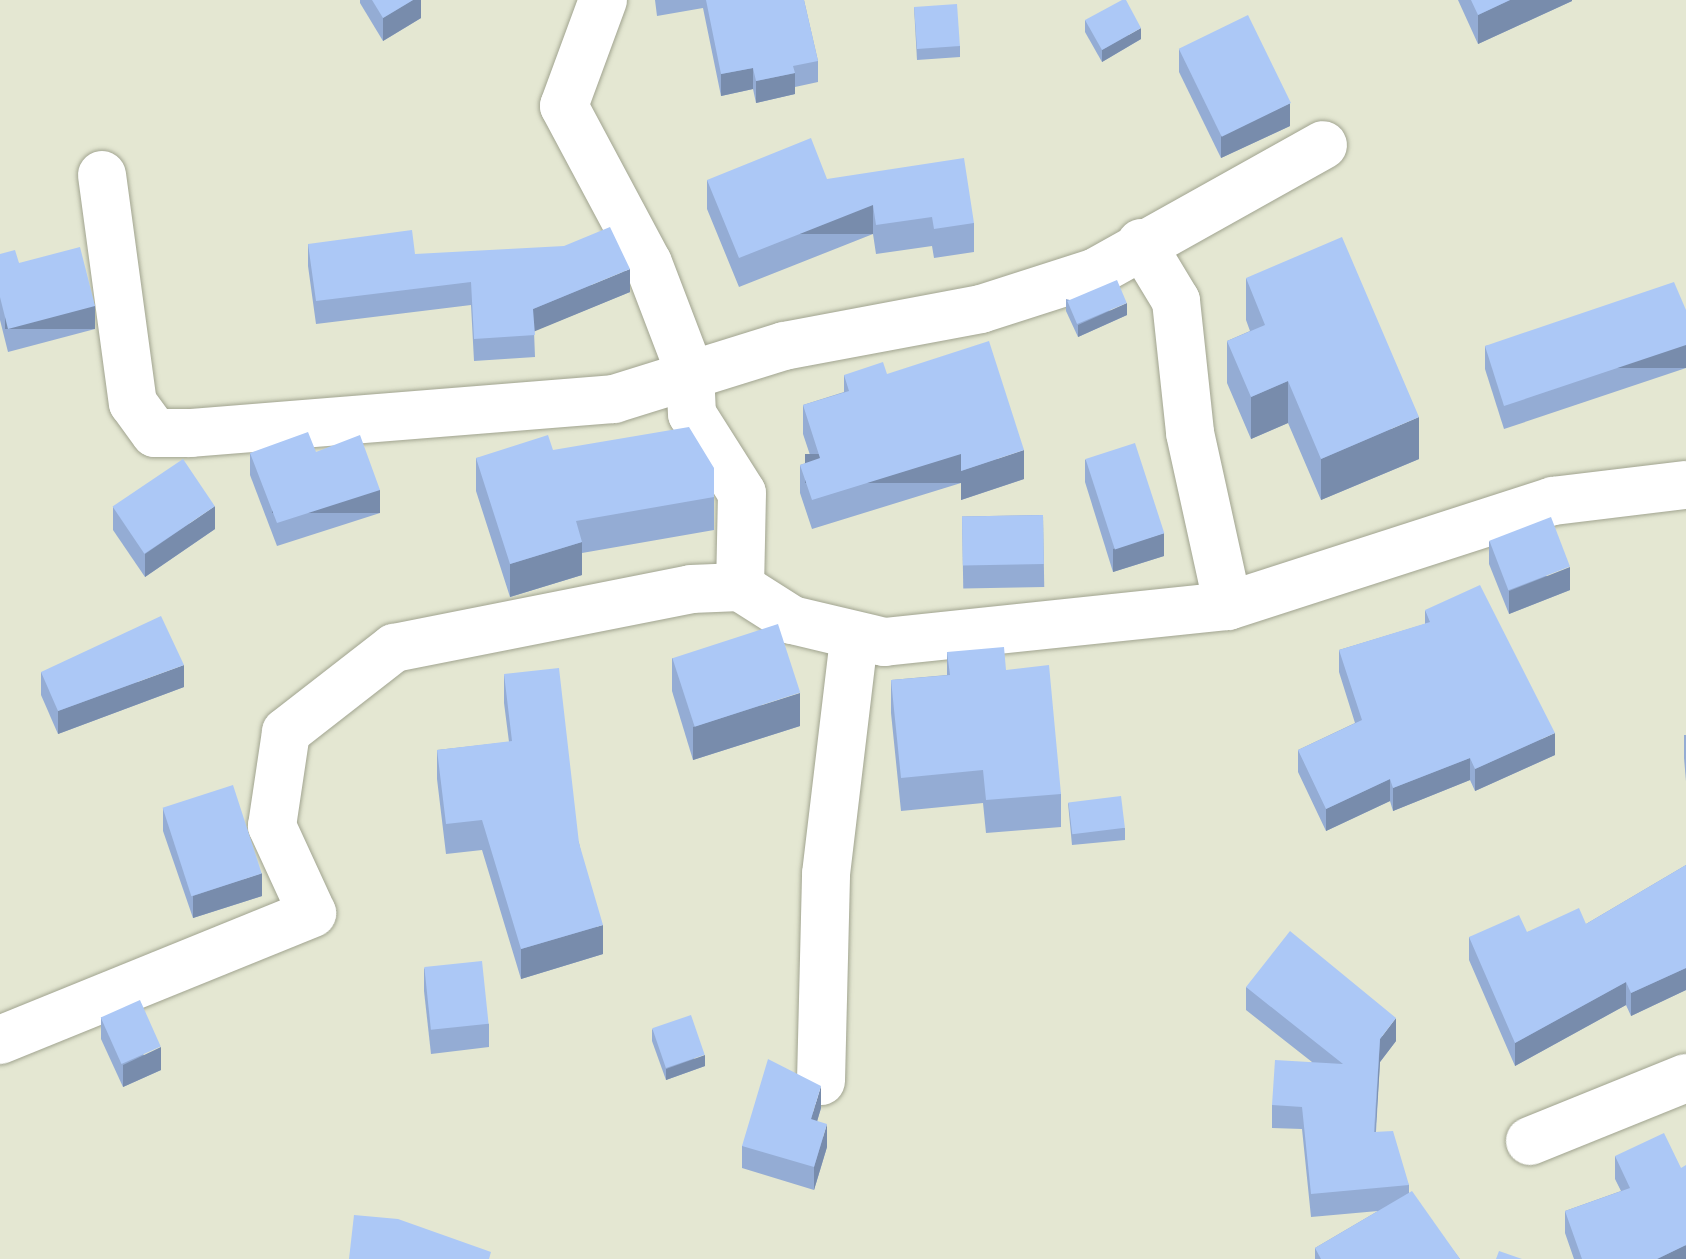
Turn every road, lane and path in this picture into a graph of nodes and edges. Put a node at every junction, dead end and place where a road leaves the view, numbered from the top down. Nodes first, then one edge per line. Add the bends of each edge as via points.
1 (603, 0) edge
2 (1323, 145) dead end
3 (102, 176) dead end
4 (1141, 243) junction
5 (690, 372) junction
6 (1686, 486) edge
7 (740, 587) junction
8 (1228, 606) junction
9 (854, 638) junction
10 (0, 1040) edge
11 (1686, 1078) edge
12 (821, 1081) edge
13 (1530, 1141) dead end

1 - 5 street via 564,106 648,263
2 - 4 street
3 - 5 street via 133,403 155,433 520,411 614,399
4 - 5 street via 1096,272 980,309
4 - 8 street via 1176,302 1193,452
5 - 7 street via 692,414 742,493
6 - 8 street via 1553,501
7 - 9 street via 792,620
7 - 10 street via 394,648 286,732 272,826 312,913
8 - 9 street
9 - 12 street via 826,874
11 - 13 street

